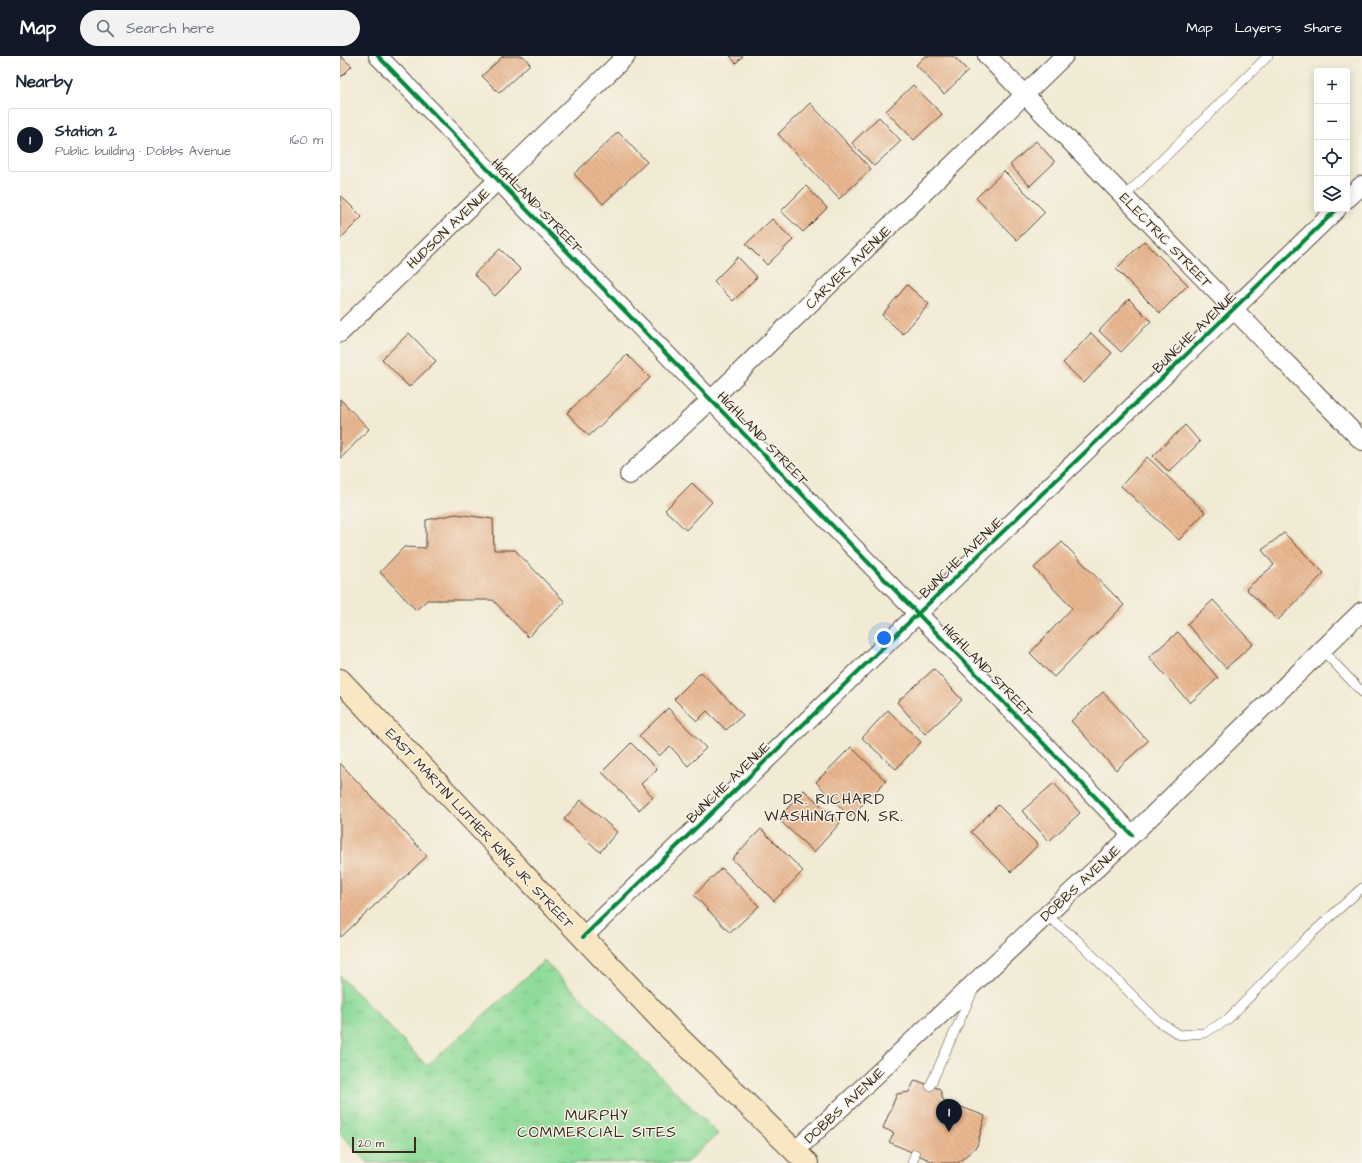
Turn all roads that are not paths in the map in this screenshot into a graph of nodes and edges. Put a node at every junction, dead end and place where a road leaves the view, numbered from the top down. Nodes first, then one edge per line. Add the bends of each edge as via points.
1 (378, 56) edge
2 (626, 56) edge
3 (987, 56) edge
4 (1064, 56) edge
5 (1268, 56) edge
6 (1025, 94) junction
7 (498, 180) junction
8 (1362, 185) edge
9 (1124, 197) junction
10 (1350, 197) edge
11 (1334, 212) edge
12 (1234, 309) junction
13 (340, 333) edge
14 (712, 400) junction
15 (1362, 441) edge
16 (629, 475) dead end
17 (1362, 611) edge
18 (918, 614) junction
19 (1322, 650) junction
20 (340, 680) edge
21 (1362, 692) edge
22 (1132, 834) junction
23 (1362, 888) edge
24 (1046, 916) junction
25 (583, 937) junction
26 (979, 979) junction
27 (930, 1086) dead end
28 (915, 1154) dead end
29 (801, 1157) edge
30 (912, 1163) edge

1 - 7 street, HIGHLAND STREET
2 - 7 street, HUDSON AVENUE
3 - 6 street, ELECTRIC STREET
4 - 6 street, CARVER AVENUE
5 - 9 lane
6 - 9 street, ELECTRIC STREET
6 - 14 street, CARVER AVENUE
7 - 13 street, HUDSON AVENUE
7 - 14 street, HIGHLAND STREET
8 - 10 street
9 - 12 street, ELECTRIC STREET
11 - 12 street, BUNCHE AVENUE
12 - 15 street, ELECTRIC STREET
12 - 18 street, BUNCHE AVENUE
14 - 16 street, CARVER AVENUE
14 - 18 street, HIGHLAND STREET
17 - 19 street, DOBBS AVENUE
18 - 22 street, HIGHLAND STREET
18 - 25 street, BUNCHE AVENUE
19 - 21 lane
19 - 22 street, DOBBS AVENUE
20 - 25 main road, EAST MARTIN LUTHER KING JR. STREET
22 - 24 street, DOBBS AVENUE
23 - 24 lane via 1308,937 1227,1020 1204,1033 1180,1035 1158,1021 1075,938
24 - 26 street, DOBBS AVENUE
25 - 29 main road, EAST MARTIN LUTHER KING JR. STREET via 668,1028
26 - 27 lane
26 - 29 street, DOBBS AVENUE
28 - 30 lane

